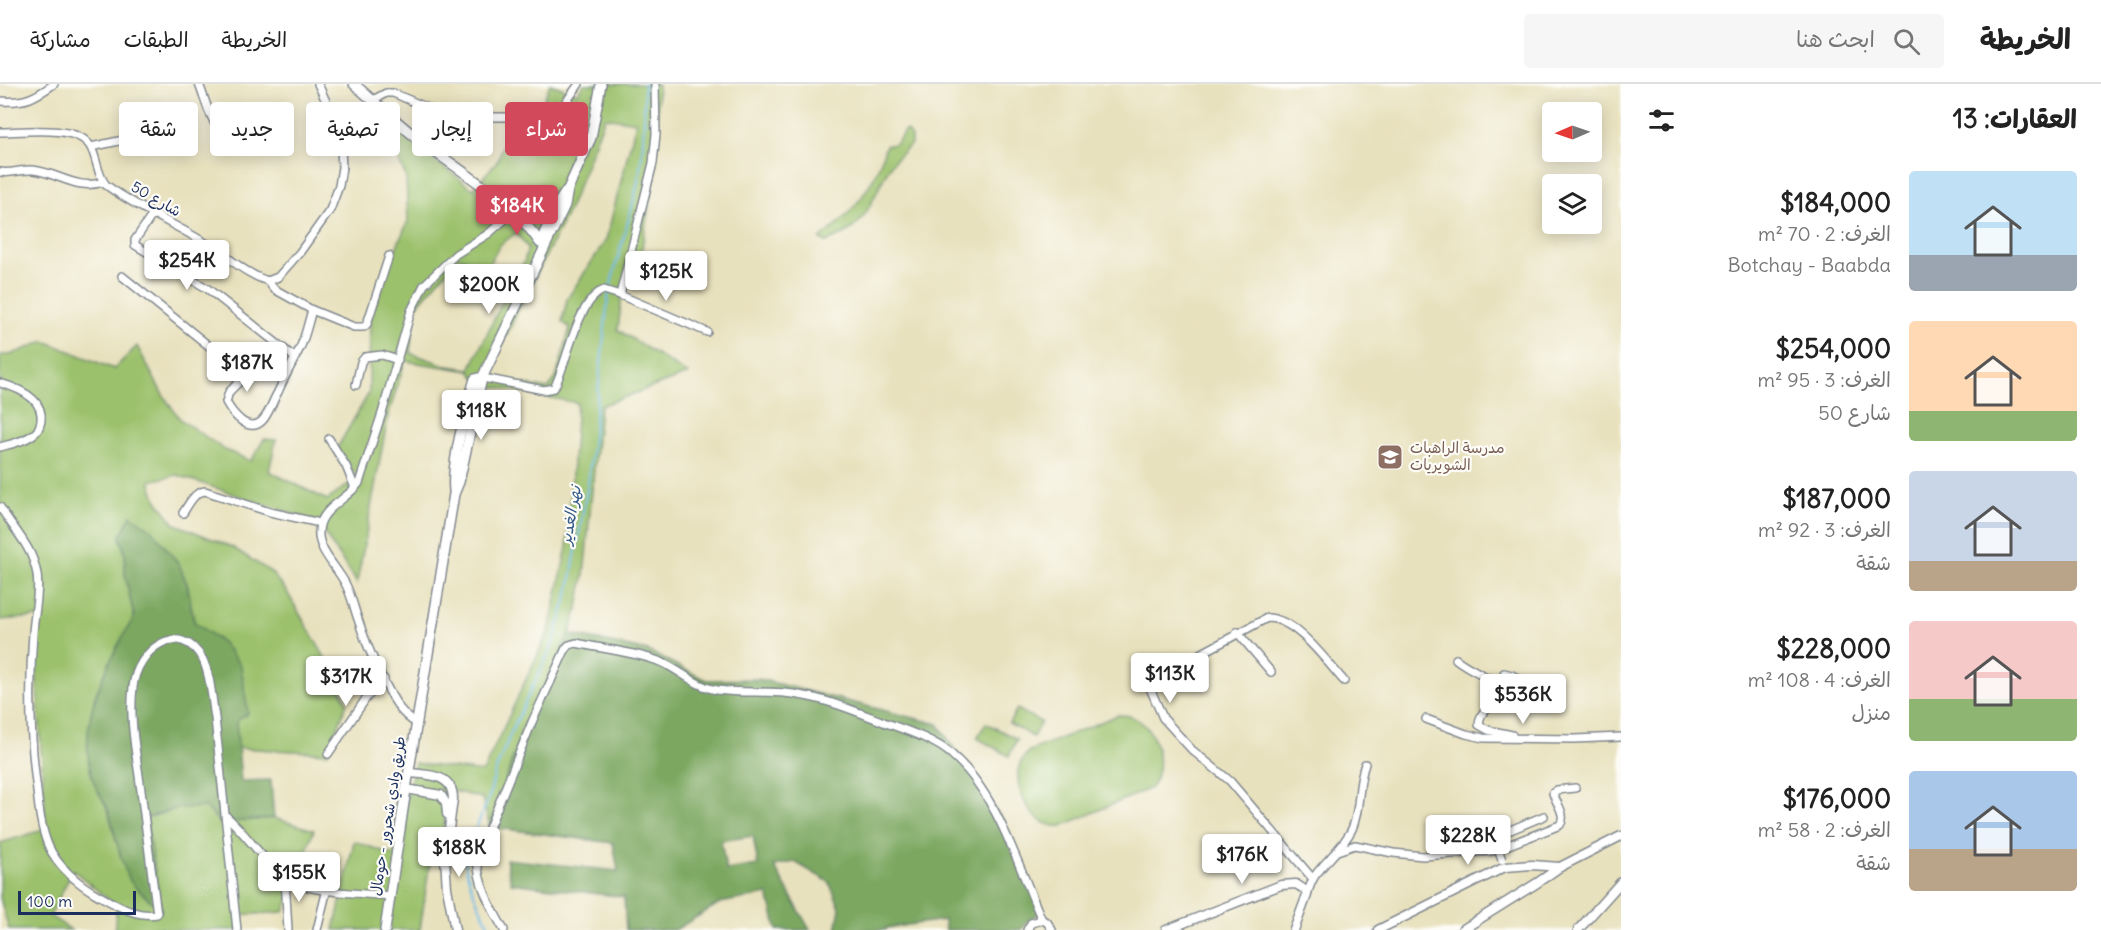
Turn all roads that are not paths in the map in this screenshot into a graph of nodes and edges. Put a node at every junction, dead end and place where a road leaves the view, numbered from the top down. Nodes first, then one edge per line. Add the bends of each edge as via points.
1 (54, 84) edge
2 (199, 84) edge
3 (318, 84) edge
4 (354, 84) edge
5 (579, 84) edge
6 (601, 84) edge
7 (655, 84) edge
8 (373, 100) junction
9 (0, 101) edge
10 (210, 113) edge
11 (0, 132) edge
12 (119, 141) edge
13 (91, 147) junction
14 (0, 172) edge
15 (104, 182) junction
16 (562, 204) junction
17 (512, 213) junction
18 (153, 214) junction
19 (540, 243) junction
20 (389, 256) dead end
21 (532, 266) junction
22 (122, 276) dead end
23 (268, 281) junction
24 (619, 294) junction
25 (312, 310) junction
26 (706, 332) dead end
27 (294, 357) junction
28 (398, 360) junction
29 (479, 377) junction
30 (0, 383) edge
31 (356, 386) dead end
32 (329, 439) dead end
33 (0, 447) edge
34 (355, 488) junction
35 (0, 507) edge
36 (183, 513) dead end
37 (320, 523) junction
38 (1237, 632) junction
39 (1456, 659) dead end
40 (1271, 672) dead end
41 (1504, 673) dead end
42 (384, 679) junction
43 (1344, 681) dead end
44 (1510, 696) junction
45 (1426, 719) dead end
46 (417, 724) junction
47 (1517, 737) junction
48 (1621, 737) edge
49 (328, 754) dead end
50 (1365, 764) dead end
51 (409, 773) junction
52 (1575, 788) dead end
53 (406, 789) junction
54 (226, 816) junction
55 (1544, 816) dead end
56 (448, 825) junction
57 (1621, 836) edge
58 (1337, 851) junction
59 (1504, 864) junction
60 (1532, 865) junction
61 (1560, 867) junction
62 (285, 878) junction
63 (1313, 879) junction
64 (1621, 882) edge
65 (1537, 883) junction
66 (327, 890) junction
67 (1307, 895) junction
68 (391, 896) junction
69 (1042, 920) junction
70 (237, 930) edge
71 (288, 930) edge
72 (317, 930) edge
73 (385, 930) edge
74 (455, 930) edge
75 (504, 930) edge
76 (1027, 930) edge
77 (1052, 930) edge
78 (1166, 930) edge
79 (1294, 930) edge
80 (1378, 930) edge
81 (1464, 930) edge
82 (1578, 930) edge

1 - 9 street via 30,99
2 - 10 street
3 - 23 street via 340,132 339,186 330,210 300,252 278,277
4 - 8 main road
5 - 8 street via 558,110 530,116 449,117 393,93
6 - 16 main road, طريق وادي شحرور - حومال via 591,138
7 - 24 street via 653,163
8 - 17 main road
11 - 13 street via 50,131 78,137
12 - 13 street
13 - 15 street
14 - 15 street via 33,170 83,185
15 - 18 street, شارع 50
16 - 17 main road
16 - 19 main road, طريق وادي شحرور - حومال
16 - 21 main road, طريق وادي شحرور - حومال
17 - 19 main road
17 - 28 street via 456,254 424,285 411,311
18 - 23 street, شارع 50
18 - 27 street via 135,245 208,289
19 - 21 main road, طريق وادي شحرور - حومال
20 - 25 street, شارع 50 via 364,327 354,327
21 - 29 main road, طريق وادي شحرور - حومال
22 - 27 street via 240,374 241,380 229,392 226,402 246,423 263,420
23 - 25 street, شارع 50 via 274,289
24 - 26 street
24 - 29 street via 604,290 594,295 573,333 554,388 544,390
25 - 27 street
28 - 31 street via 382,355 365,357
28 - 34 street
29 - 46 main road, طريق وادي شحرور - حومال via 465,431
30 - 33 street via 28,395 38,404 41,415 34,434
32 - 34 street
34 - 37 street
35 - 54 street via 27,544 37,573 32,748 43,829 56,858 95,894 132,913 158,914 132,701 140,662 153,647 167,642 184,642 203,660 215,718
36 - 37 street via 195,496 205,491
37 - 42 street via 321,545 345,583
38 - 40 street
38 - 43 street via 1267,618 1276,620 1294,629
38 - 63 street via 1156,678 1150,684 1152,695 1170,726 1230,781
39 - 44 street via 1500,684
41 - 44 street via 1525,683 1525,690
42 - 46 street via 399,708
42 - 49 street
44 - 47 street via 1485,710 1479,725
45 - 47 street via 1483,738
46 - 51 main road, طريق وادي شحرور - حومال
47 - 48 street
50 - 58 street via 1354,825
51 - 53 main road, طريق وادي شحرور - حومال
51 - 56 street via 450,783 453,799
52 - 58 street via 1553,794 1563,815 1556,827 1492,851 1423,856 1355,845
53 - 56 street via 441,795 447,806
53 - 68 main road, طريق وادي شحرور - حومال
54 - 62 street
54 - 70 street
55 - 59 street, bridge via 1496,836
56 - 74 street via 445,870
57 - 61 street
58 - 63 street
59 - 60 street
59 - 80 street
60 - 61 street
60 - 65 street via 1538,874
61 - 65 street
62 - 66 street
62 - 71 street
63 - 67 street
64 - 82 street
65 - 81 street
66 - 68 street
66 - 72 street
67 - 78 street via 1296,884 1281,885
67 - 79 street
68 - 73 main road, طريق وادي شحرور - حومال
69 - 75 street via 1011,845 984,795 963,765 942,747 817,699 717,690 653,659 576,643 566,648 478,855 481,880
69 - 76 street via 1031,923
69 - 77 street

